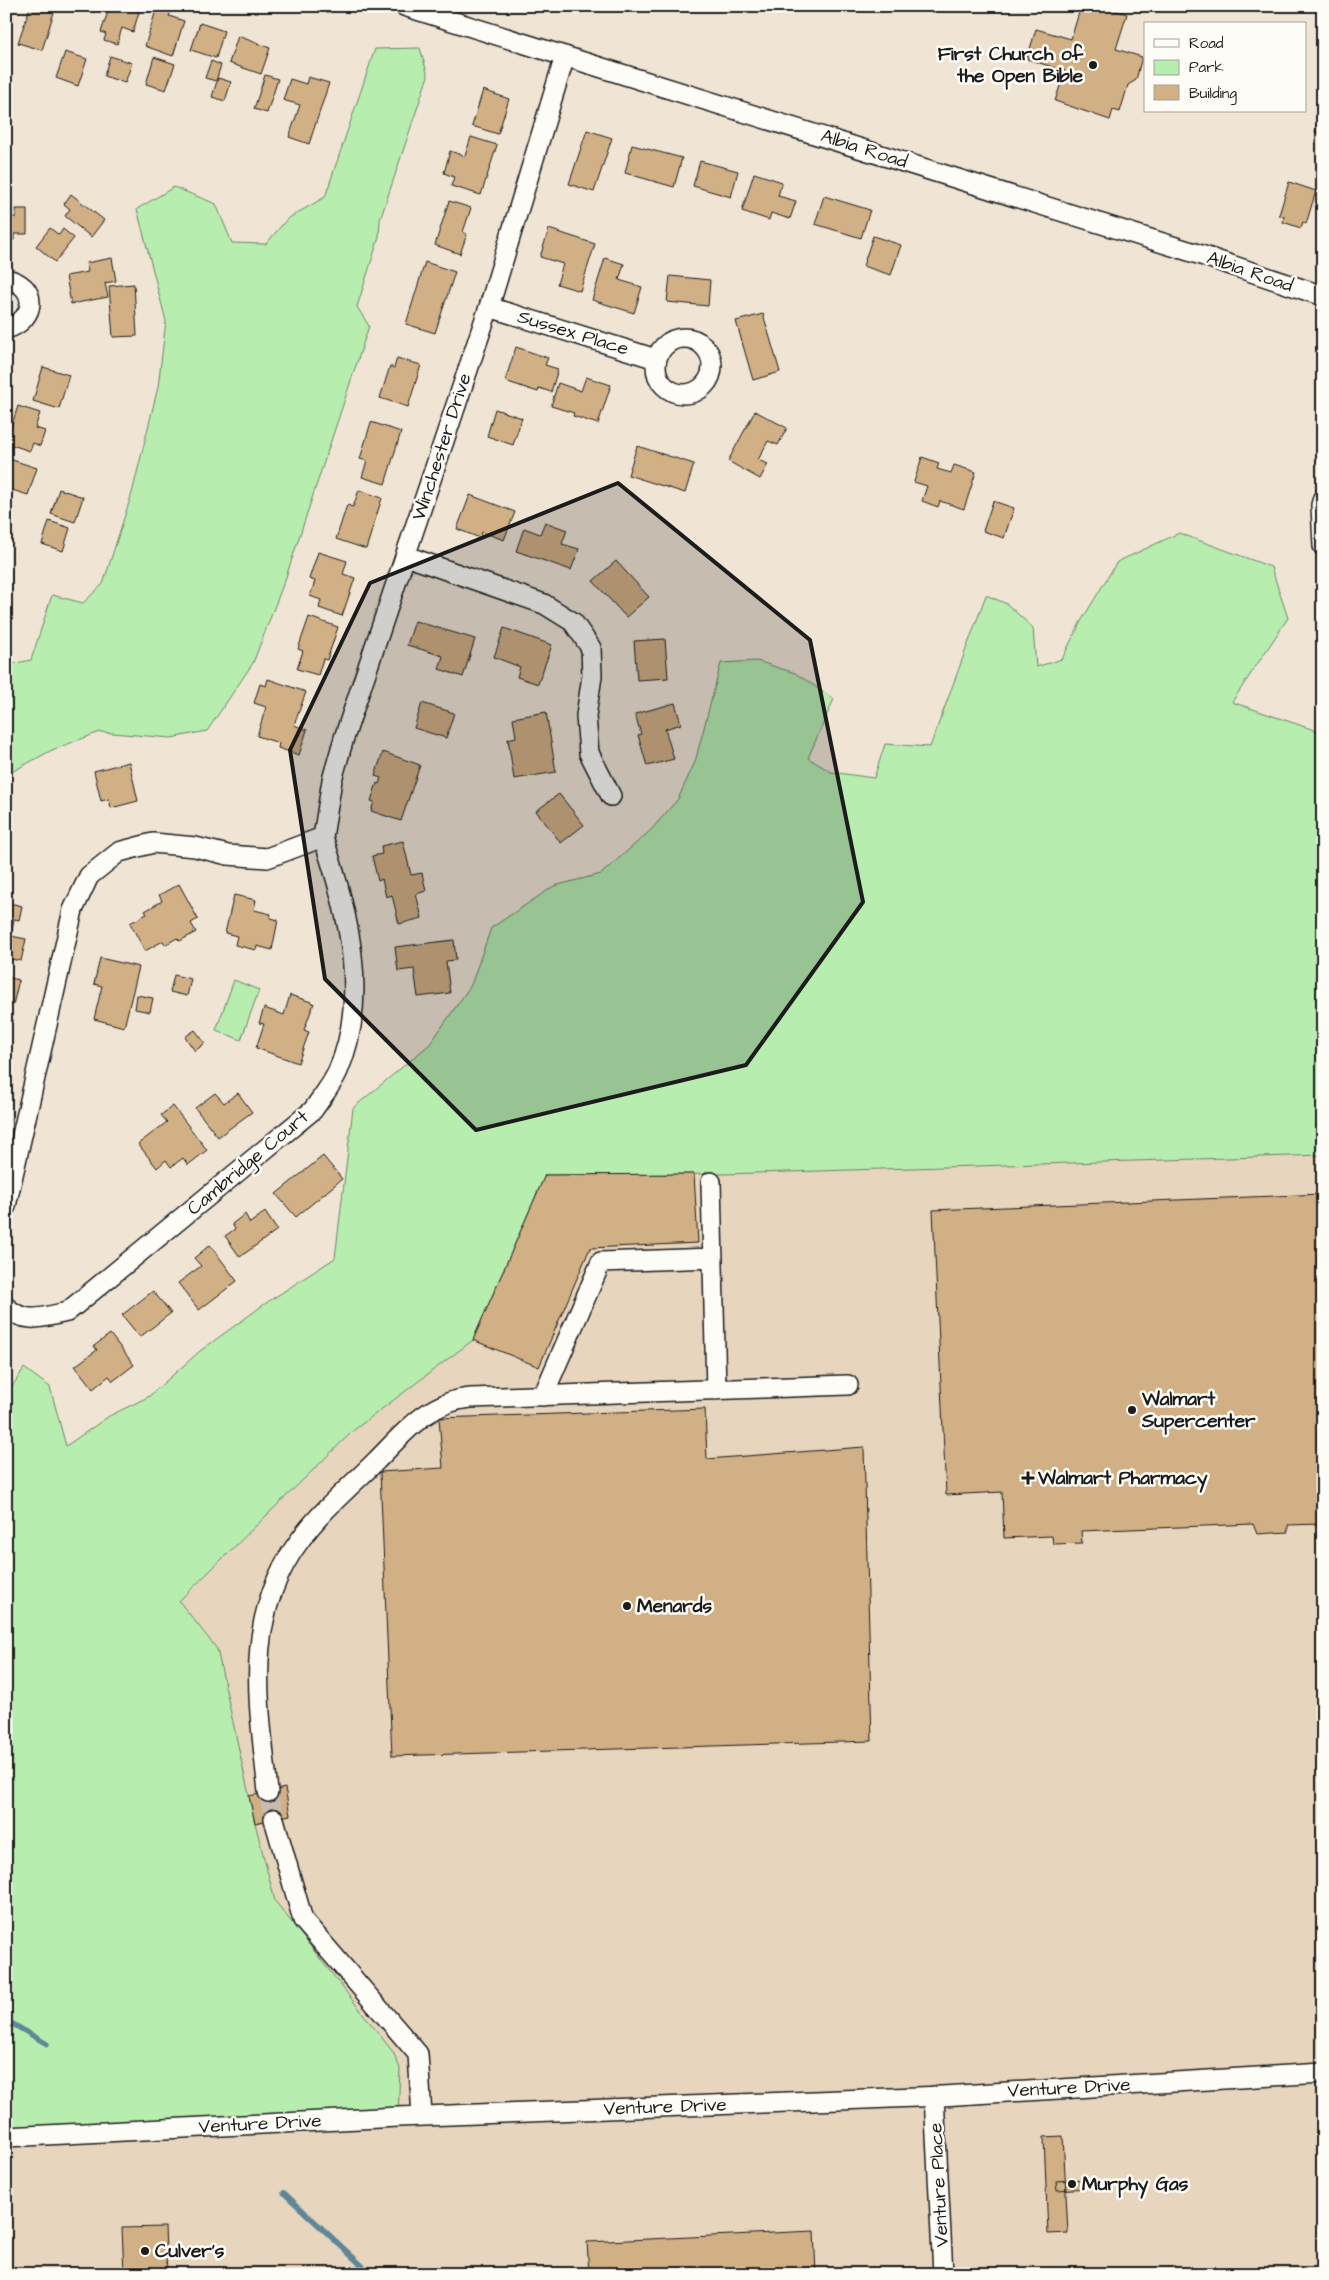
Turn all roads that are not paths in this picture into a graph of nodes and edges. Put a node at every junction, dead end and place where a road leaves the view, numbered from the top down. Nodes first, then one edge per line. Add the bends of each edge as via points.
1 (404, 6) edge
2 (565, 56) junction
3 (6, 279) edge
4 (1323, 296) edge
5 (489, 307) junction
6 (6, 329) edge
7 (656, 359) dead end
8 (1323, 498) edge
9 (1323, 546) edge
10 (406, 556) junction
11 (611, 796) dead end
12 (323, 838) junction
13 (711, 1182) dead end
14 (6, 1206) edge
15 (713, 1258) junction
16 (6, 1307) edge
17 (848, 1385) dead end
18 (716, 1390) junction
19 (543, 1396) junction
20 (268, 1792) tunnel mouth
21 (274, 1819) tunnel mouth
22 (1323, 2073) edge
23 (934, 2096) junction
24 (422, 2116) junction
25 (6, 2138) edge
26 (943, 2274) edge

1 - 2 street, Albia Road
2 - 4 street, Albia Road
2 - 5 street, Winchester Drive
3 - 6 street via 21,284 30,307 22,322
5 - 7 street, Sussex Place
5 - 10 street, Winchester Drive
8 - 9 street
10 - 11 street via 544,604 573,622 591,648 592,676 586,716 590,753
10 - 12 street, Winchester Drive via 332,780
12 - 14 street via 267,858 228,856 195,847 153,843 119,852 89,876 73,910
12 - 16 street, Cambridge Court via 339,884 356,982 352,1029 337,1072 313,1110 67,1312 37,1319 16,1316
13 - 15 street
15 - 18 street
15 - 19 street via 601,1262
17 - 18 street
18 - 19 street
19 - 20 street via 462,1399 427,1412 315,1521 299,1542 273,1588 259,1639 257,1692
21 - 24 street via 303,1920 418,2054
22 - 23 street, Venture Drive
23 - 24 street, Venture Drive
23 - 26 street, Venture Place
24 - 25 street, Venture Drive

